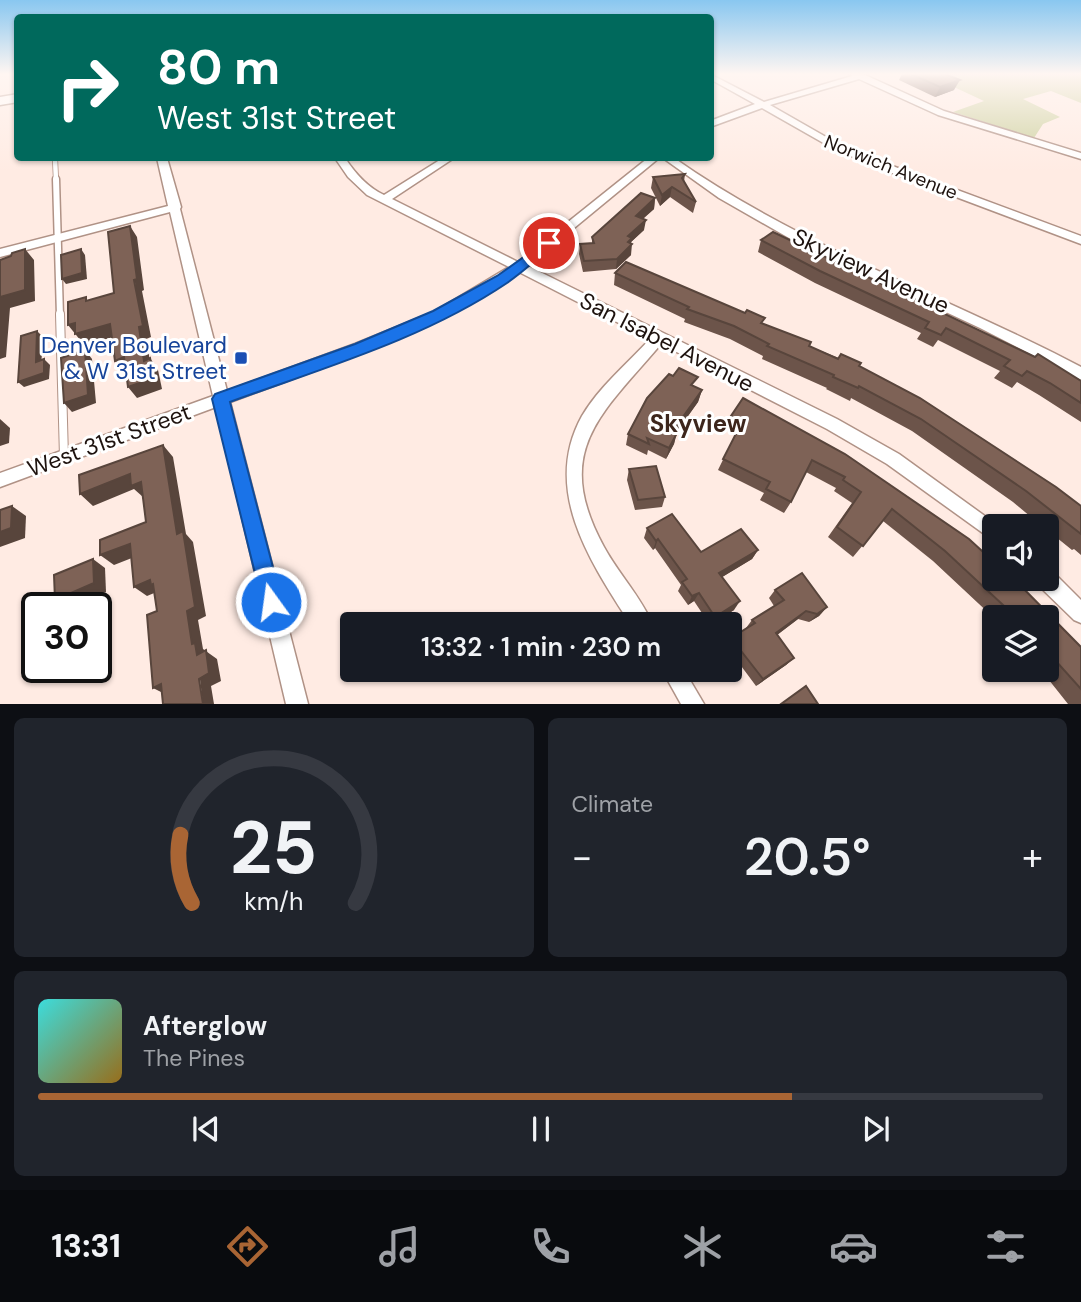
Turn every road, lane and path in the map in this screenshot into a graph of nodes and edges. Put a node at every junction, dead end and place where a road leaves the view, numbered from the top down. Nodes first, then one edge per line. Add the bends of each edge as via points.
1 (757, 107) edge
2 (765, 107) edge
3 (927, 107) edge
4 (714, 123) edge
5 (1081, 156) edge
6 (55, 161) edge
7 (163, 161) edge
8 (342, 161) edge
9 (444, 161) edge
10 (650, 161) edge
11 (672, 161) edge
12 (383, 200) junction
13 (176, 207) junction
14 (59, 237) junction
15 (1081, 240) edge
16 (0, 253) edge
17 (519, 267) junction
18 (659, 338) junction
19 (1081, 374) edge
20 (221, 399) junction
21 (64, 457) junction
22 (0, 480) edge
23 (982, 524) edge
24 (1059, 591) edge
25 (635, 612) edge
26 (1081, 612) edge
27 (680, 682) edge
28 (297, 704) edge
29 (694, 704) edge

1 - 4 street
2 - 15 street, Norwich Avenue via 874,163
3 - 5 street
6 - 14 lane
7 - 13 street
8 - 12 street, San Isabel Avenue via 360,185
9 - 12 street
10 - 17 street, West 31st Street
11 - 19 street, Skyview Avenue via 777,227 1000,330
12 - 17 street, San Isabel Avenue
13 - 14 street
13 - 20 street
14 - 16 street
14 - 21 lane
17 - 18 street, San Isabel Avenue
17 - 20 street, West 31st Street via 410,328
18 - 23 street, San Isabel Avenue via 893,459
18 - 25 street via 589,418 575,460 574,489 587,535
20 - 21 street, West 31st Street
20 - 28 street
21 - 22 street, West 31st Street
24 - 26 street
27 - 29 street

